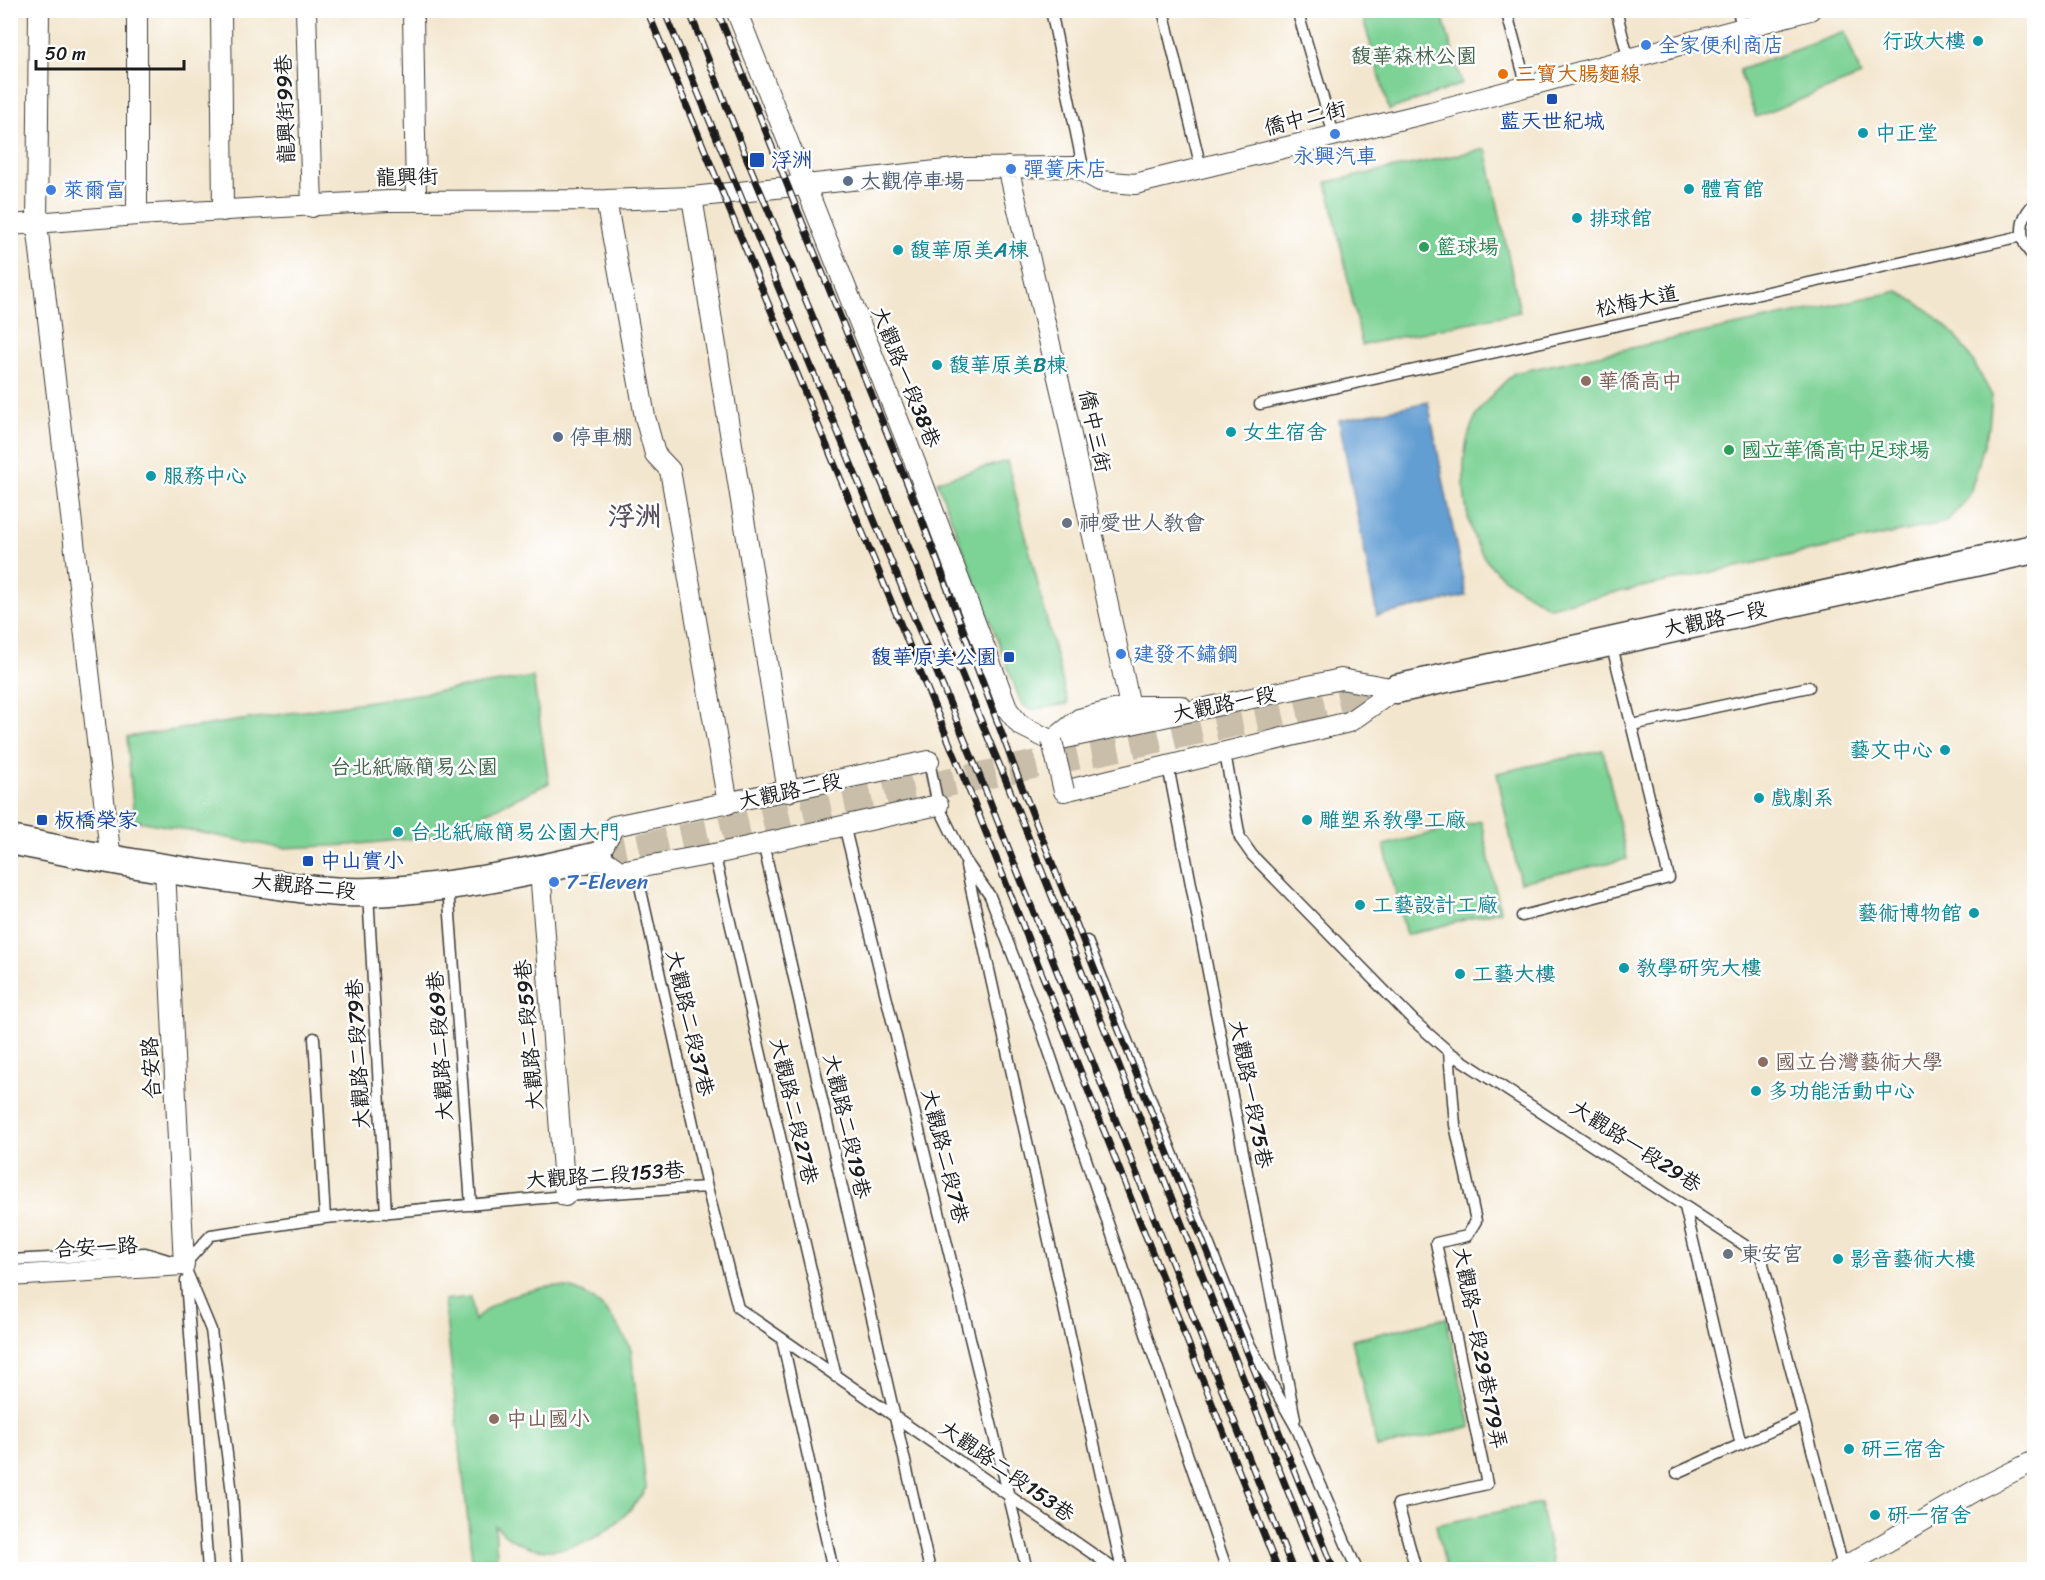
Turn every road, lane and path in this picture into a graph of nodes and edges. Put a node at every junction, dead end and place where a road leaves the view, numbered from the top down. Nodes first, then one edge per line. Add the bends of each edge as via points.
1 (39, 10) edge
2 (137, 10) edge
3 (221, 10) edge
4 (306, 10) edge
5 (413, 10) edge
6 (736, 10) edge
7 (1050, 10) edge
8 (1163, 10) edge
9 (1297, 10) edge
10 (1506, 10) edge
11 (1616, 10) edge
12 (1810, 10) edge
13 (1740, 19) edge
14 (1628, 57) junction
15 (1527, 87) junction
16 (1334, 135) junction
17 (1008, 167) junction
18 (1202, 168) junction
19 (1084, 172) junction
20 (804, 186) junction
21 (692, 197) junction
22 (416, 200) junction
23 (606, 200) junction
24 (2034, 204) edge
25 (312, 207) junction
26 (223, 211) junction
27 (137, 215) junction
28 (38, 224) junction
29 (10, 225) edge
30 (2022, 236) junction
31 (2034, 257) edge
32 (1260, 404) dead end
33 (2034, 549) edge
34 (1611, 642) junction
35 (1809, 687) dead end
36 (1396, 689) junction
37 (1130, 706) junction
38 (1192, 711) junction
39 (1632, 725) junction
40 (1052, 741) junction
41 (1225, 753) junction
42 (928, 761) joint
43 (1168, 766) junction
44 (788, 792) junction
45 (728, 804) junction
46 (938, 805) junction
47 (844, 825) junction
48 (10, 840) edge
49 (763, 843) junction
50 (714, 854) junction
51 (598, 856) junction
52 (111, 860) junction
53 (965, 860) junction
54 (636, 868) junction
55 (165, 869) junction
56 (540, 870) junction
57 (448, 883) junction
58 (368, 892) junction
59 (1522, 916) dead end
60 (1087, 941) dead end
61 (314, 1038) dead end
62 (1449, 1052) junction
63 (707, 1187) junction
64 (565, 1196) junction
65 (471, 1205) junction
66 (1684, 1208) junction
67 (386, 1213) junction
68 (325, 1218) junction
69 (10, 1260) edge
70 (184, 1265) junction
71 (10, 1276) edge
72 (782, 1339) junction
73 (836, 1377) junction
74 (894, 1416) junction
75 (1802, 1417) junction
76 (1296, 1429) junction
77 (1741, 1445) junction
78 (2034, 1461) edge
79 (1677, 1473) dead end
80 (1008, 1496) junction
81 (1841, 1568) edge
82 (208, 1569) edge
83 (237, 1569) edge
84 (833, 1569) edge
85 (930, 1569) edge
86 (1027, 1569) edge
87 (1116, 1569) edge
88 (1122, 1569) edge
89 (1227, 1569) edge
90 (1356, 1569) edge
91 (1416, 1569) edge

1 - 28 street
2 - 27 street
3 - 26 street
4 - 25 street, 龍興街99巷
5 - 22 street
6 - 20 street, 大觀路一段38巷
7 - 19 lane
8 - 18 lane
9 - 16 lane
10 - 15 lane
11 - 14 lane
12 - 13 street, 僑中二街
13 - 14 street, 僑中二街
14 - 15 street, 僑中二街
15 - 16 street, 僑中二街
16 - 18 street, 僑中二街
17 - 19 street, 僑中二街 via 1075,166
17 - 20 street, 僑中二街
17 - 37 street, 僑中三街
18 - 19 street, 僑中二街 via 1135,184 1100,181
20 - 21 street, 龍興街
20 - 40 street, 大觀路一段38巷 via 1008,710 1020,725
21 - 23 street, 龍興街
21 - 44 street
22 - 23 street, 龍興街
22 - 25 street, 龍興街
23 - 45 street via 645,417 655,454 670,470
24 - 30 lane via 2025,215
25 - 26 street, 龍興街
26 - 27 street, 龍興街
27 - 28 street, 龍興街
28 - 29 street, 龍興街
28 - 52 street
30 - 31 lane
30 - 32 lane, 松梅大道
33 - 34 main road, 大觀路一段
34 - 36 main road, 大觀路一段
34 - 39 lane
35 - 39 lane
36 - 38 street, 大觀路一段 via 1341,679
36 - 41 street, 大觀路一段 via 1349,722
37 - 38 street via 1177,704
37 - 40 street via 1079,719
38 - 40 street, 大觀路一段
39 - 59 lane via 1669,878
40 - 43 street, 大觀路一段, bridge via 1064,790
41 - 43 street, 大觀路一段
41 - 62 lane, 大觀路一段29巷 via 1240,838 1252,855
42 - 44 street, 大觀路二段
42 - 46 lane
43 - 76 lane, 大觀路一段75巷
44 - 45 street, 大觀路二段
45 - 51 street, 大觀路二段 via 614,826
46 - 47 street
46 - 53 lane
47 - 49 street
47 - 80 lane, 大觀路二段7巷
48 - 52 main road, 大觀路二段
49 - 50 street
49 - 74 lane, 大觀路二段19巷
50 - 54 street
50 - 73 lane, 大觀路二段27巷
51 - 54 street via 620,871
51 - 56 main road, 大觀路二段
52 - 55 main road, 大觀路二段
53 - 88 lane
53 - 89 lane via 990,896 1041,1028
54 - 63 lane, 大觀路二段37巷
55 - 58 main road, 大觀路二段 via 305,888
55 - 70 street, 合安路
56 - 57 main road, 大觀路二段
56 - 64 street, 大觀路二段59巷
57 - 58 main road, 大觀路二段
57 - 65 lane, 大觀路二段69巷
58 - 67 lane, 大觀路二段79巷
60 - 76 lane via 1248,1342
61 - 68 lane
62 - 66 lane, 大觀路一段29巷
62 - 91 lane, 大觀路一段29巷179弄 via 1455,1125 1476,1221 1467,1236 1436,1243 1487,1484 1398,1504
63 - 64 lane, 大觀路二段153巷
63 - 72 lane, 大觀路二段153巷 via 738,1308
64 - 65 lane, 大觀路二段153巷
65 - 67 lane, 大觀路二段153巷
66 - 75 lane, 大觀路一段29巷 via 1761,1256
66 - 77 lane
67 - 68 lane, 大觀路二段153巷
68 - 70 lane, 大觀路二段153巷 via 211,1235
69 - 70 lane via 145,1253
70 - 71 street, 合安一路
70 - 82 lane, 合安路
70 - 83 lane, 合安路 via 211,1330 232,1493
72 - 73 lane, 大觀路二段153巷
72 - 84 lane
73 - 74 lane, 大觀路二段153巷
74 - 80 lane, 大觀路二段153巷
74 - 85 lane, 大觀路二段19巷
75 - 77 lane
75 - 81 lane, 大觀路一段29巷
76 - 90 lane
77 - 79 lane
78 - 81 street, 大觀路一段29巷
80 - 86 lane, 大觀路二段7巷
80 - 87 lane, 大觀路二段153巷

